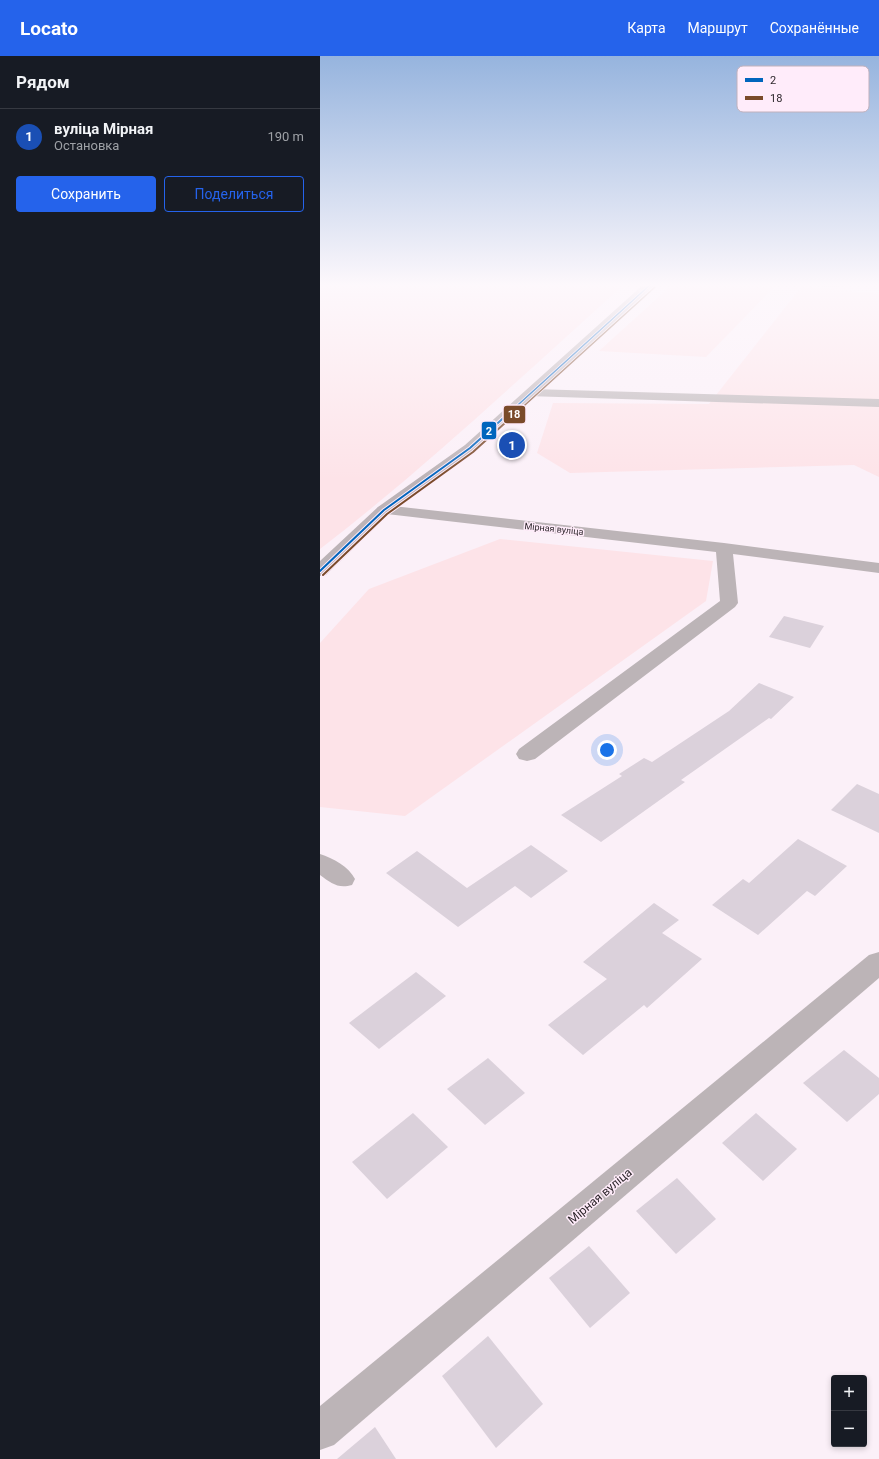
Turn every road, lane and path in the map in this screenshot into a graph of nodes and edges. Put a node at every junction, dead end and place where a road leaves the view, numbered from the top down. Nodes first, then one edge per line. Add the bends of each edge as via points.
1 (581, 348) edge
2 (532, 393) junction
3 (879, 403) edge
4 (384, 510) junction
5 (724, 548) junction
6 (879, 568) edge
7 (320, 571) edge
8 (527, 754) dead end
9 (320, 863) edge
10 (342, 879) dead end
11 (879, 962) edge
12 (320, 1430) edge

1 - 2 main road
2 - 3 street
2 - 4 main road via 470,448
4 - 5 street, Мірная вуліца
4 - 7 main road
5 - 6 street, Мірная вуліца
5 - 8 street via 729,603
9 - 10 street
11 - 12 street, Мірная вуліца

